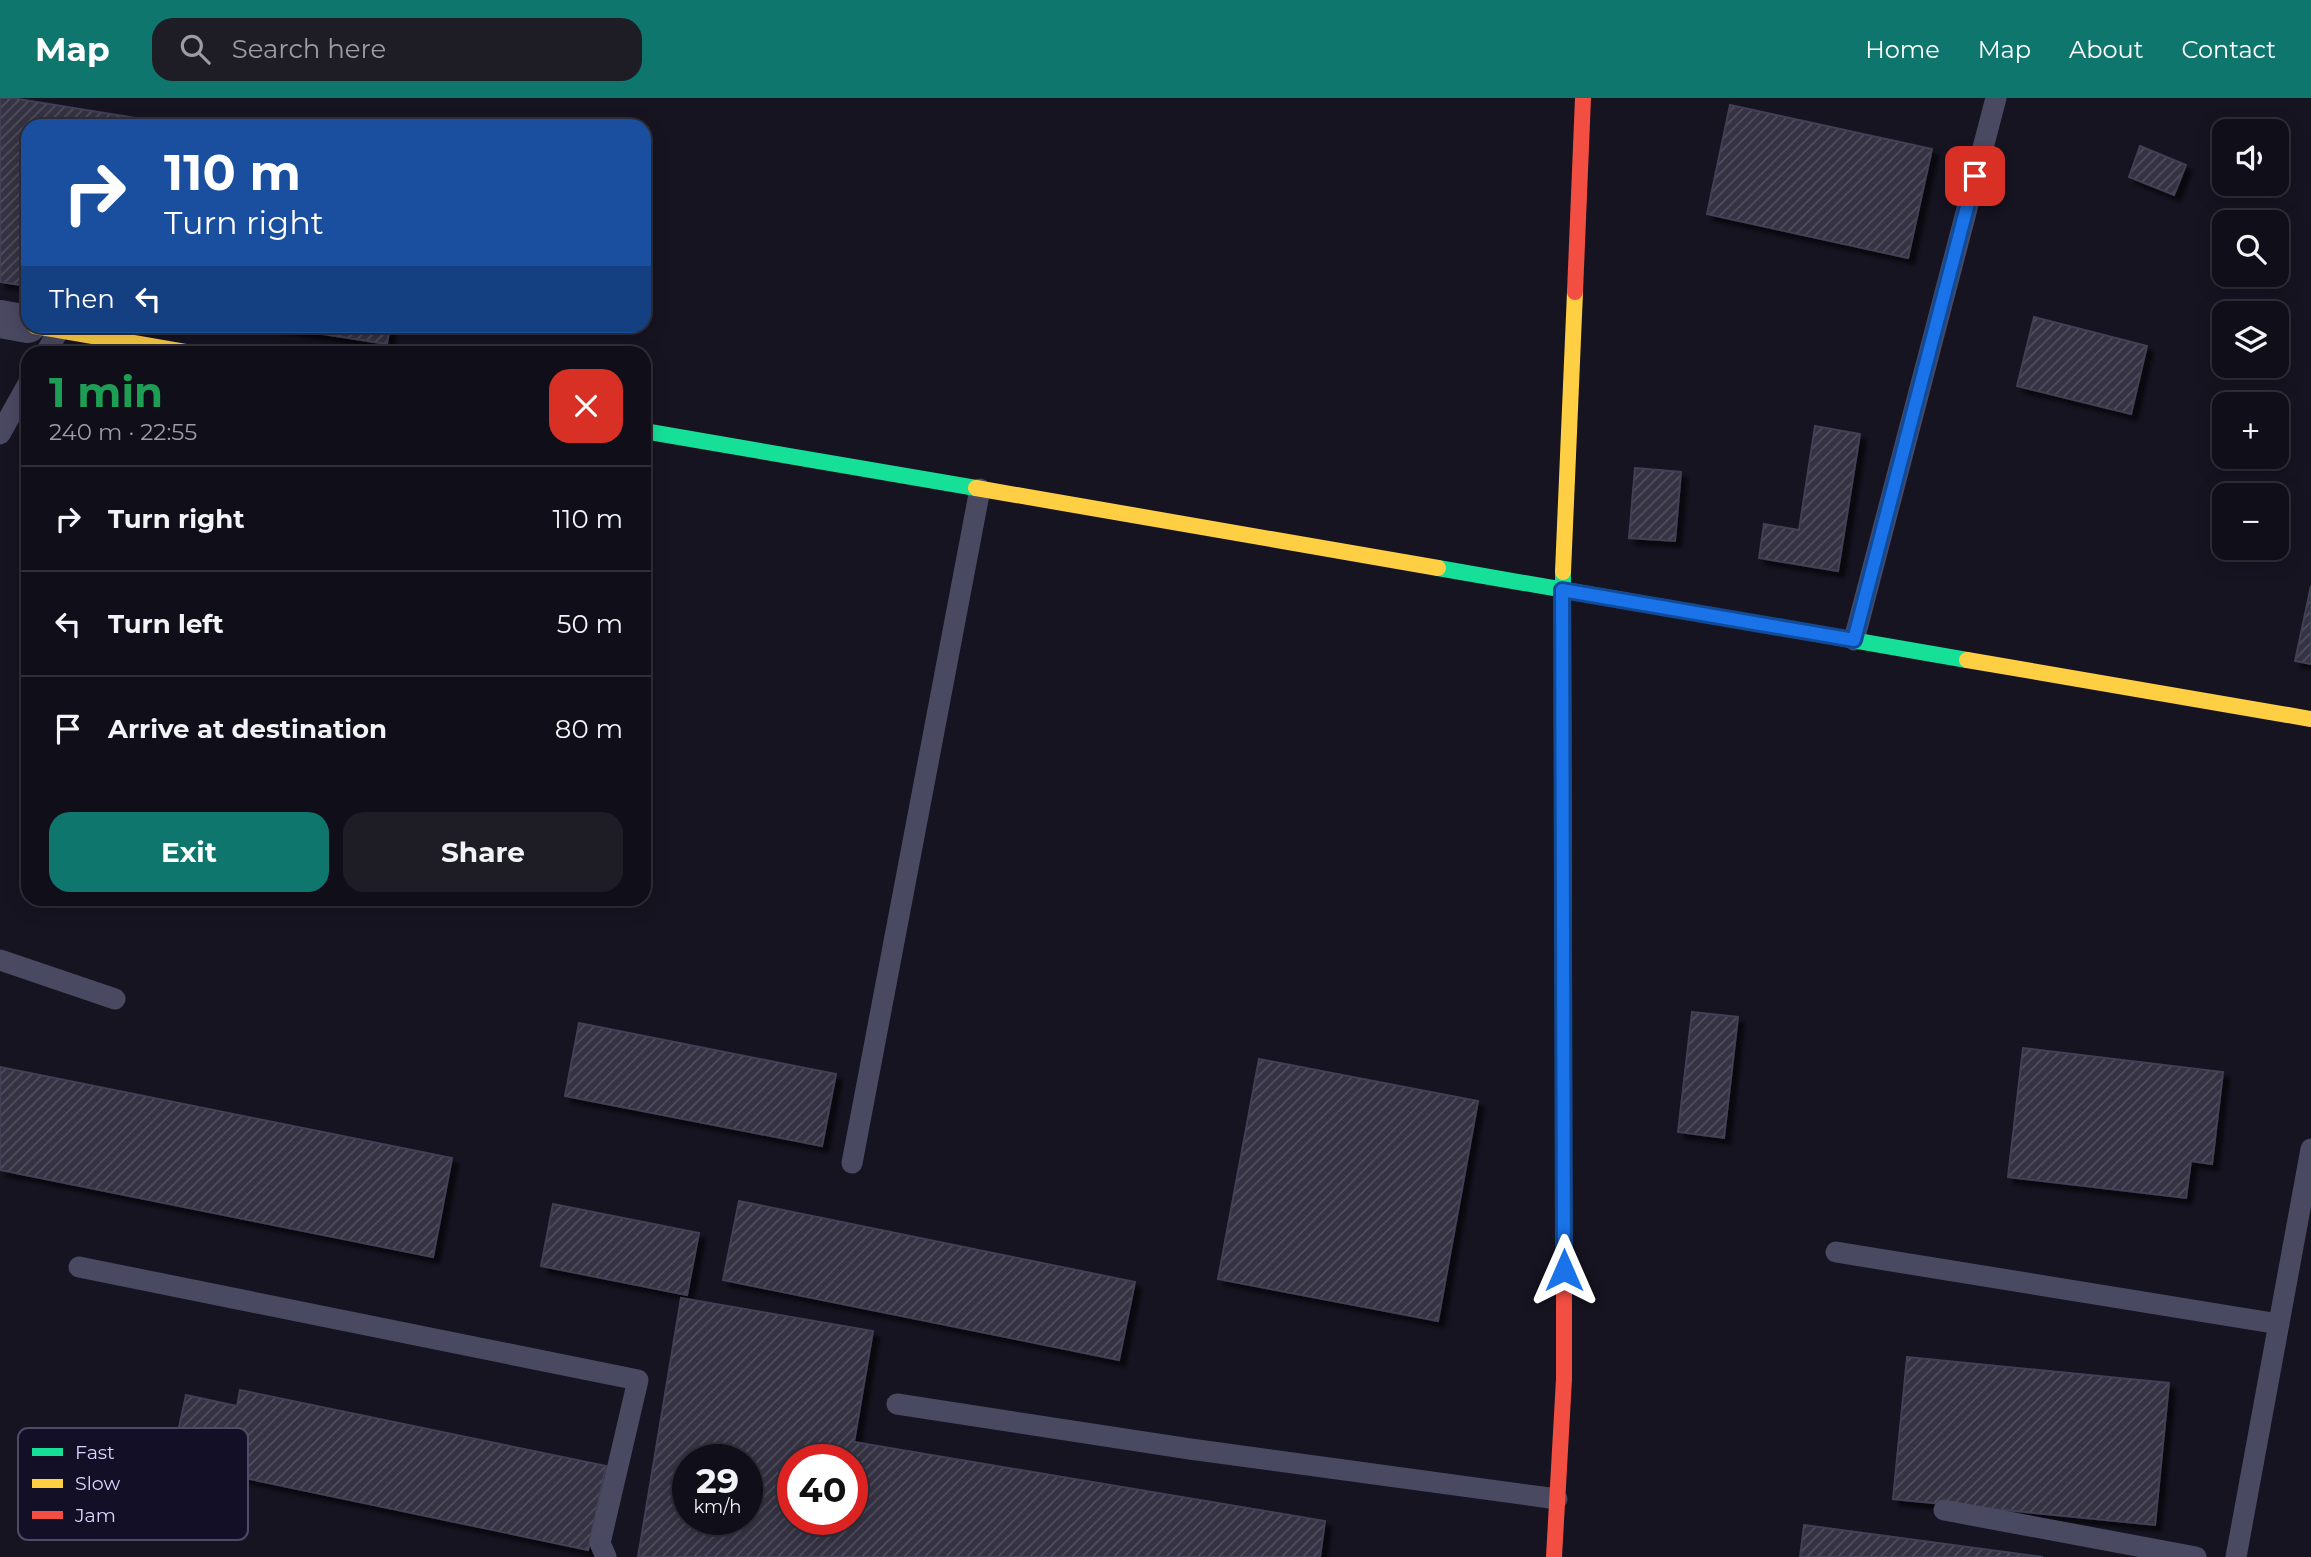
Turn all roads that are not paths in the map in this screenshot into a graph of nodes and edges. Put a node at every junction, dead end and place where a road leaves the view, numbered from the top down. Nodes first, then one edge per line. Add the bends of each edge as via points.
1 (1583, 98) edge
2 (1996, 98) edge
3 (0, 319) edge
4 (21, 323) edge
5 (77, 333) edge
6 (151, 346) edge
7 (21, 396) edge
8 (651, 432) edge
9 (0, 434) edge
10 (980, 489) junction
11 (1562, 590) junction
12 (1854, 640) junction
13 (2311, 719) edge
14 (0, 960) edge
15 (115, 999) dead end
16 (2311, 1149) edge
17 (852, 1163) dead end
18 (1836, 1252) dead end
19 (79, 1268) dead end
20 (2279, 1324) junction
21 (897, 1404) dead end
22 (1557, 1499) junction
23 (1944, 1510) dead end
24 (606, 1557) edge
25 (1554, 1557) edge
26 (2196, 1557) edge
27 (2236, 1557) edge

1 - 11 street
2 - 12 lane
3 - 4 street
5 - 6 street
7 - 9 lane
8 - 10 street
10 - 11 street
10 - 17 lane
11 - 12 street
11 - 22 street via 1564,1379
12 - 13 street
14 - 15 lane
16 - 20 lane
18 - 20 lane
19 - 24 lane via 638,1380 600,1542
20 - 27 lane
21 - 22 lane via 1190,1450
22 - 25 street
23 - 26 lane

